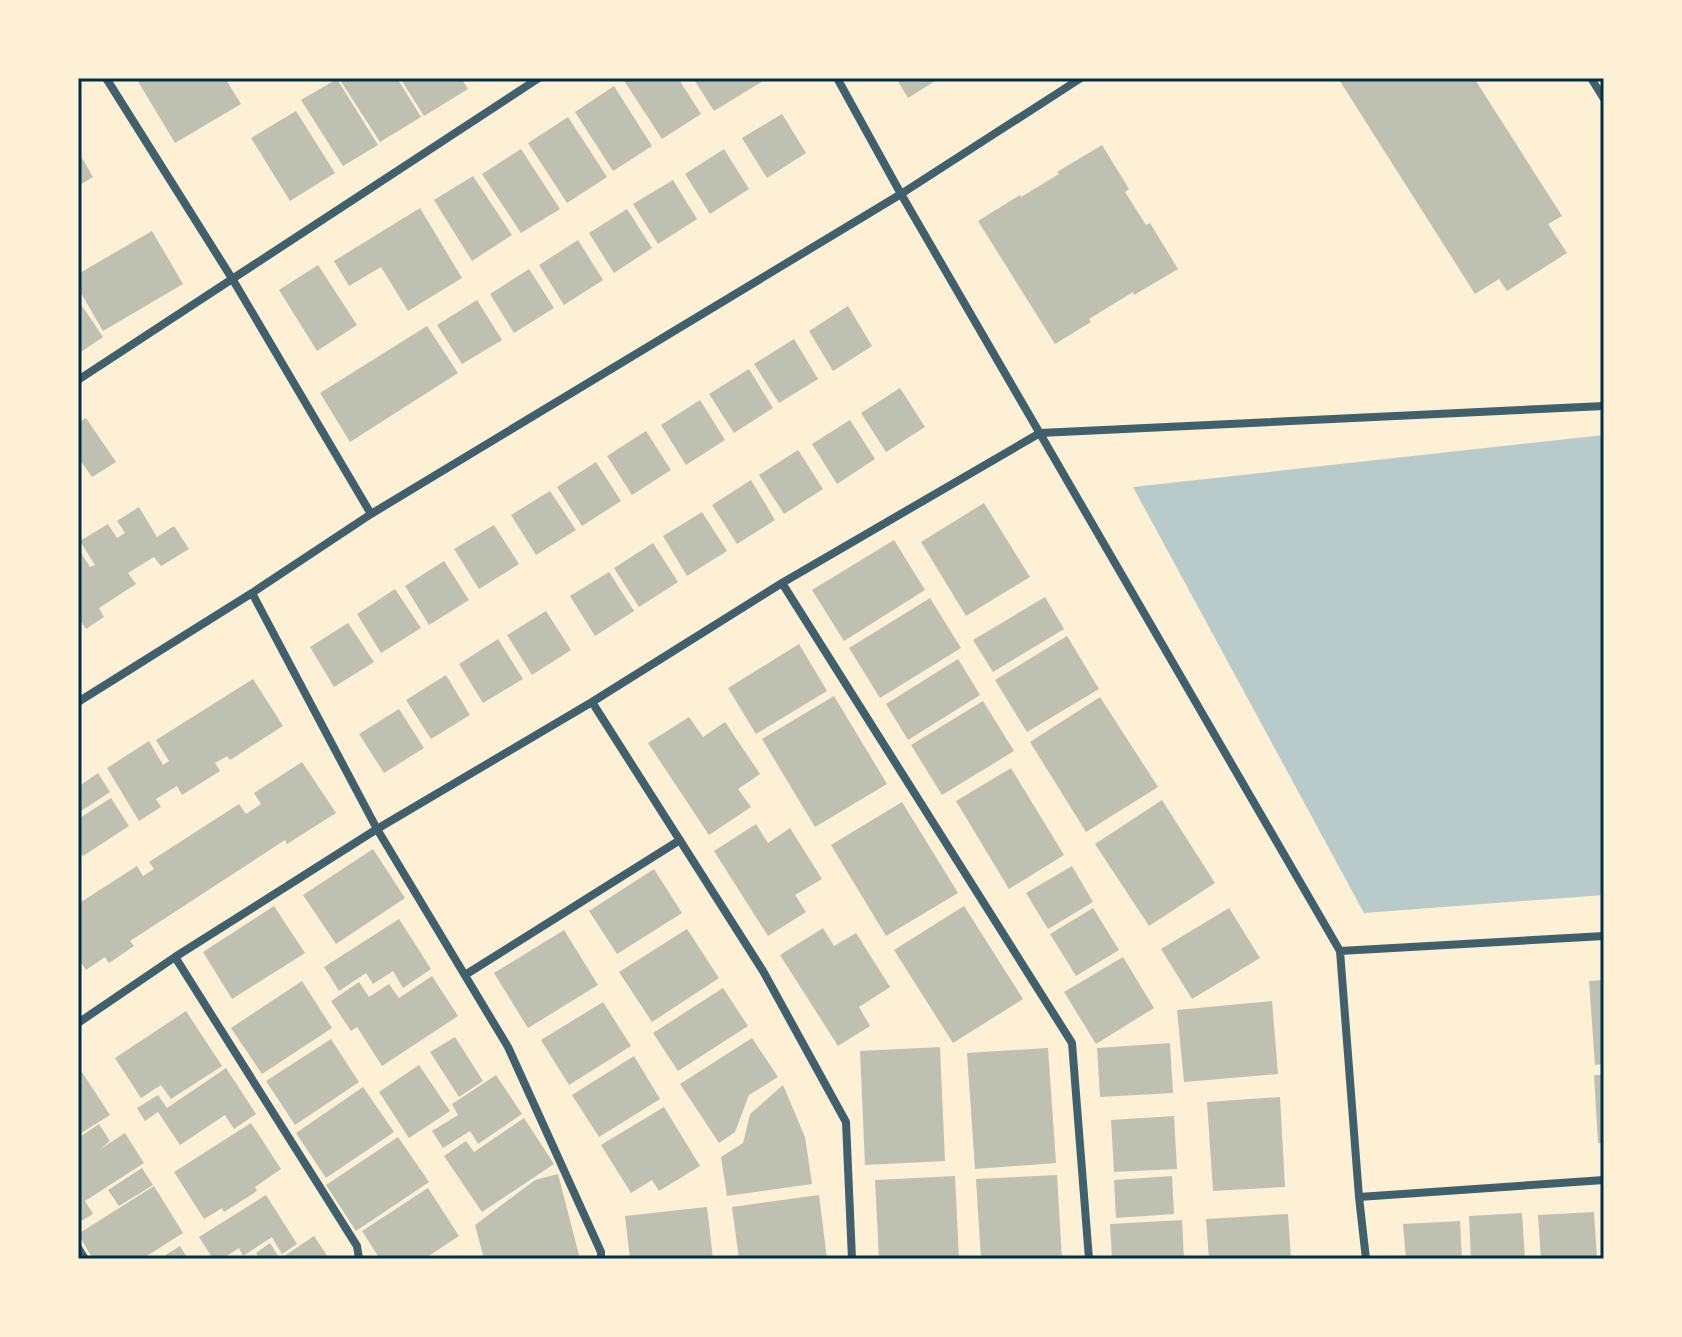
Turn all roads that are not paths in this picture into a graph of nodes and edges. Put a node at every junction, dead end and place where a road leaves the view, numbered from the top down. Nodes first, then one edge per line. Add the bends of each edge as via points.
1 (106, 78) edge
2 (539, 78) edge
3 (837, 78) edge
4 (1081, 78) edge
5 (1591, 78) edge
6 (1604, 99) edge
7 (901, 194) junction
8 (233, 280) junction
9 (78, 380) edge
10 (1604, 406) edge
11 (1040, 433) junction
12 (371, 514) junction
13 (782, 583) junction
14 (252, 593) junction
15 (78, 702) edge
16 (592, 702) junction
17 (377, 829) junction
18 (680, 840) junction
19 (1604, 936) edge
20 (1340, 951) junction
21 (175, 957) junction
22 (465, 975) junction
23 (78, 1023) edge
24 (1604, 1180) edge
25 (1359, 1197) junction
26 (78, 1248) edge
27 (85, 1259) edge
28 (359, 1259) edge
29 (601, 1259) edge
30 (852, 1259) edge
31 (1089, 1259) edge
32 (1366, 1259) edge

1 - 8 street
2 - 8 street
3 - 7 street
4 - 7 street
5 - 6 street
7 - 11 street
7 - 12 street
8 - 9 street
8 - 12 street
10 - 11 street
11 - 13 street
11 - 20 street
12 - 14 street
13 - 16 street
13 - 31 street via 1072,1043
14 - 15 street
14 - 17 street
16 - 17 street
16 - 18 street
17 - 21 street
17 - 22 street
18 - 22 street
18 - 30 street via 763,971 846,1122
19 - 20 street
20 - 25 street
21 - 23 street
21 - 28 street via 357,1246
22 - 29 street via 508,1047
24 - 25 street
25 - 32 street
26 - 27 street

